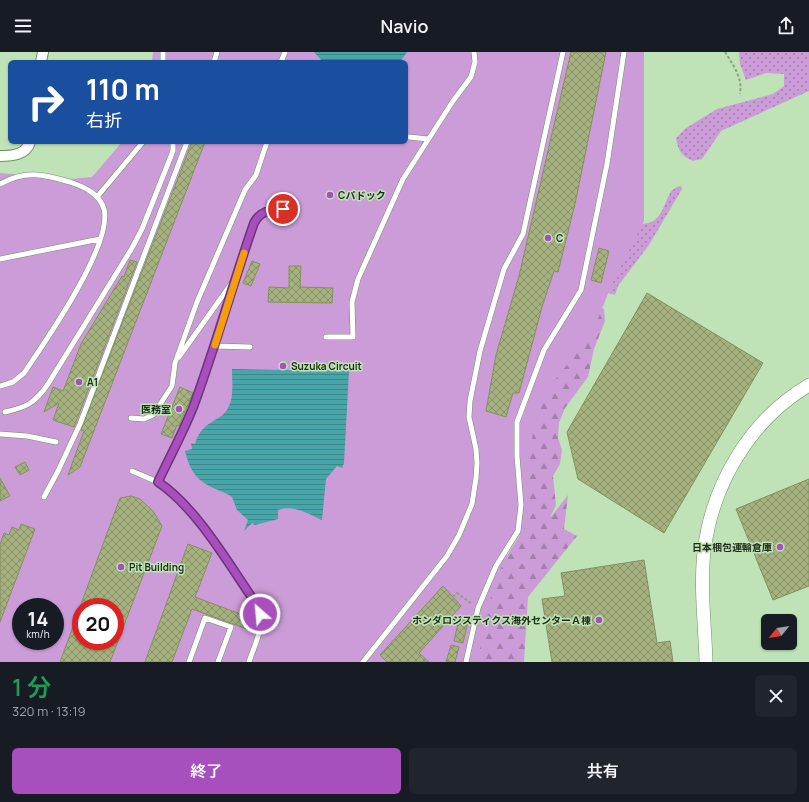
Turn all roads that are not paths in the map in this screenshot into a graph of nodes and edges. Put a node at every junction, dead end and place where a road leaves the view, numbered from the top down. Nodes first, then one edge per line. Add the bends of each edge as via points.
1 (474, 52) edge
2 (563, 52) edge
3 (624, 52) edge
4 (409, 137) dead end
5 (428, 139) junction
6 (30, 144) edge
7 (141, 144) edge
8 (173, 144) edge
9 (186, 144) edge
10 (265, 144) edge
11 (0, 156) edge
12 (0, 184) edge
13 (97, 197) junction
14 (283, 209) dead end
15 (100, 239) junction
16 (0, 259) edge
17 (234, 281) junction
18 (326, 338) dead end
19 (215, 346) junction
20 (250, 347) dead end
21 (174, 363) junction
22 (809, 385) edge
23 (0, 386) edge
24 (5, 412) dead end
25 (131, 418) dead end
26 (0, 434) edge
27 (56, 442) dead end
28 (132, 471) dead end
29 (158, 482) junction
30 (44, 497) dead end
31 (189, 662) edge
32 (218, 662) edge
33 (249, 662) edge
34 (363, 662) edge
35 (466, 662) edge
36 (706, 662) edge

1 - 5 lane via 475,62 471,78
2 - 34 lane via 524,234 504,270 480,351 469,417 476,449 476,478 472,504 447,556
3 - 35 lane via 607,164 581,290 544,350 517,422 517,456 522,505 518,530 496,566 478,608
4 - 5 lane
5 - 18 lane via 404,179 358,279 352,302 353,337
6 - 11 street via 14,156
7 - 13 lane
8 - 24 lane via 173,151 142,229 48,384 31,404
9 - 30 lane via 80,424
10 - 21 lane via 256,175 245,190
12 - 13 lane via 14,176 50,176 87,188
13 - 15 lane via 104,210 104,226
14 - 17 lane via 265,212 258,217
15 - 16 lane
15 - 23 lane via 77,289 26,370 13,382
17 - 19 lane
17 - 21 lane
19 - 20 lane
19 - 29 lane via 188,418
21 - 25 lane via 172,386 158,409 144,419
22 - 36 street via 780,406 755,432 731,467 718,495 711,514 704,554
26 - 27 lane
28 - 29 lane
29 - 33 lane via 170,490 188,509 258,608 260,626
31 - 32 lane via 205,618 231,627

